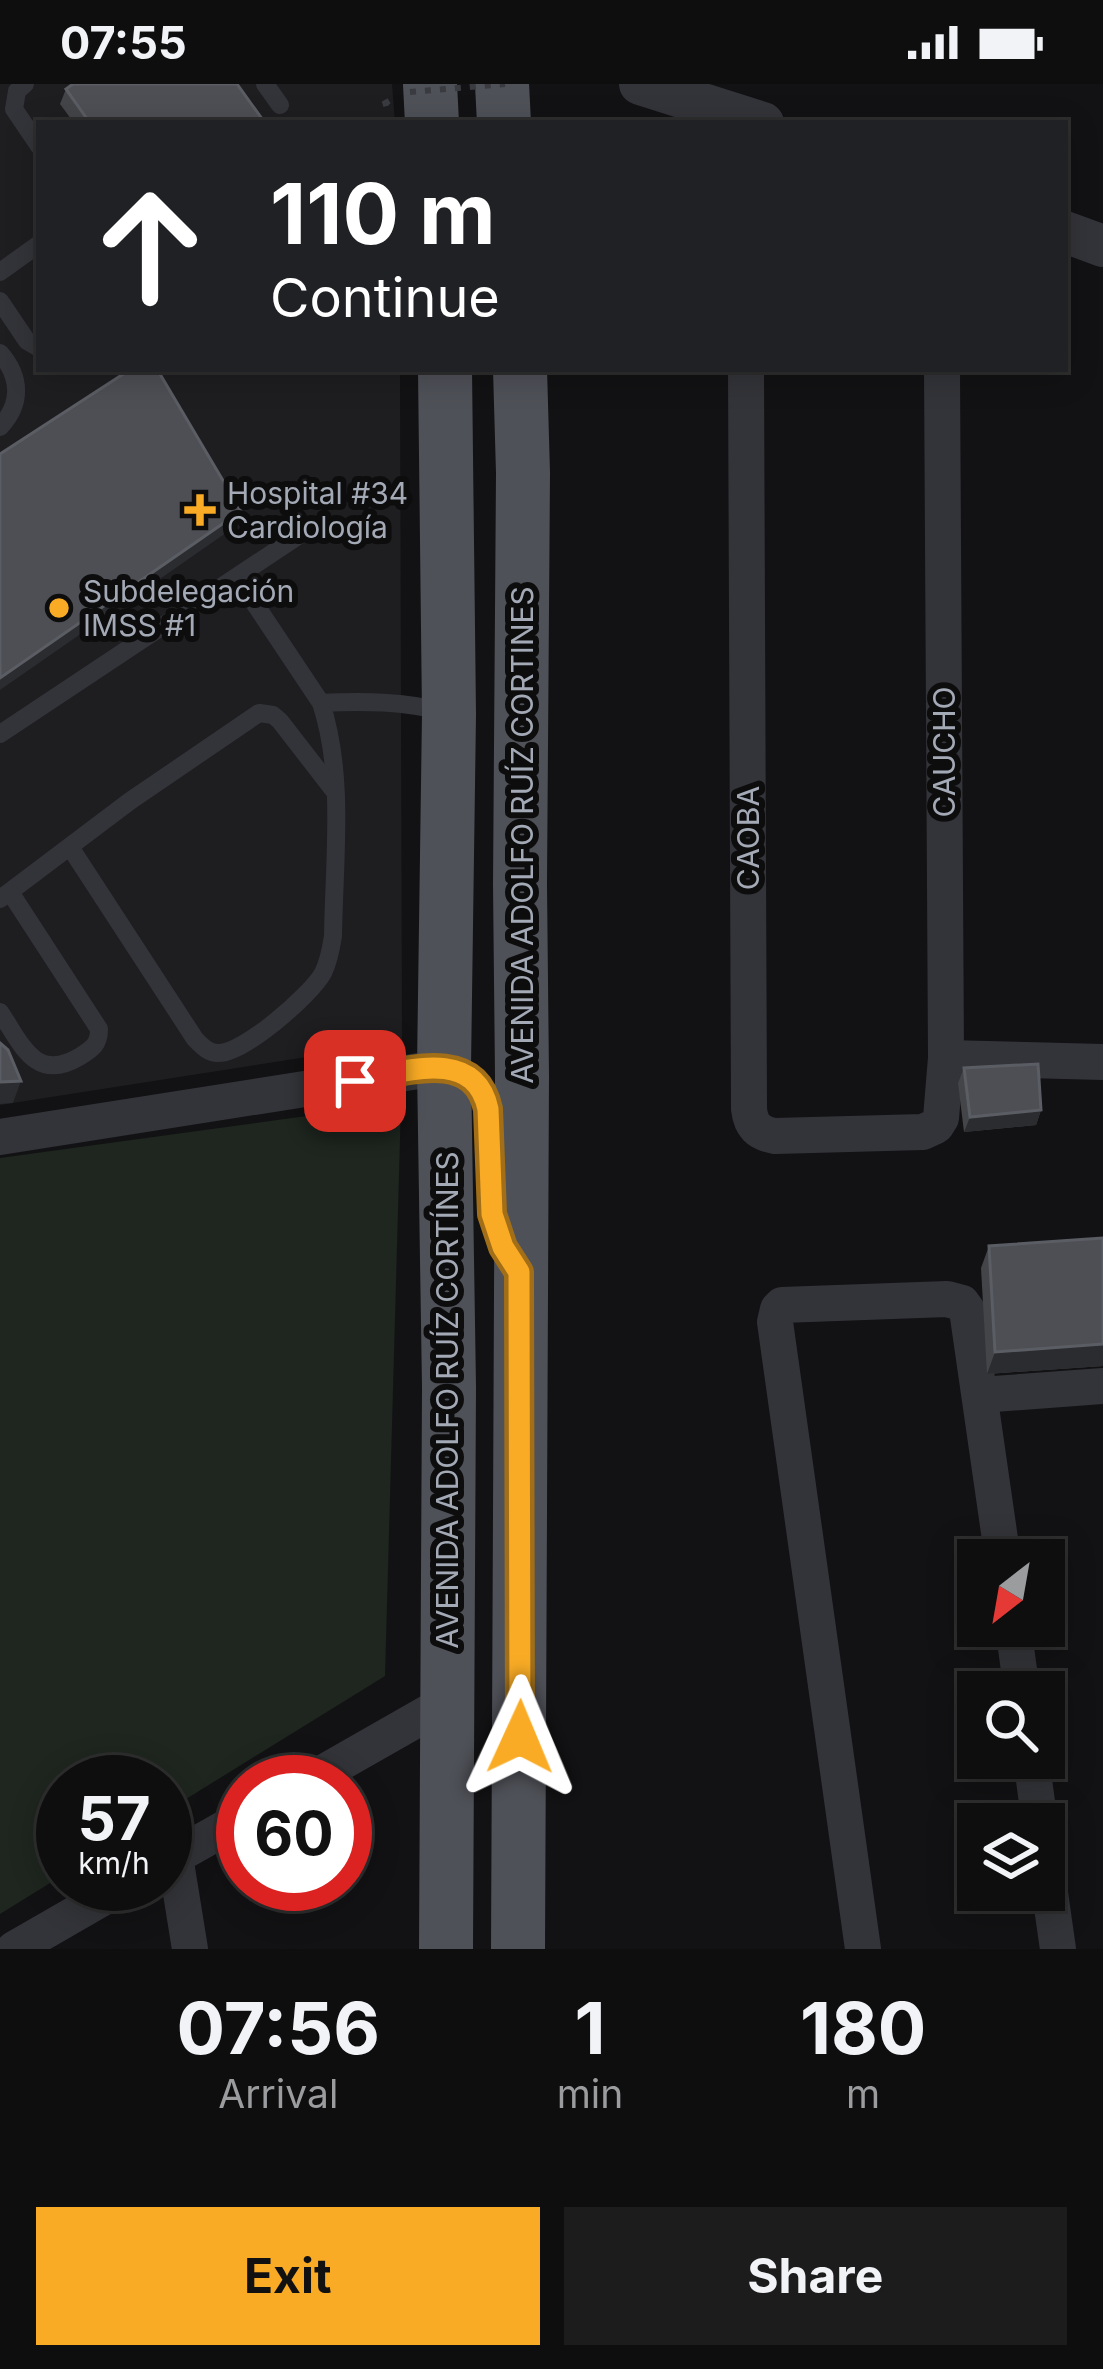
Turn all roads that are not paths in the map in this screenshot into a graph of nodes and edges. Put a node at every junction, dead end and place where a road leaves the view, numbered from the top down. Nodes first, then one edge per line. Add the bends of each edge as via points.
1 (25, 84) edge
2 (265, 84) edge
3 (504, 84) edge
4 (640, 84) edge
5 (280, 105) dead end
6 (504, 120) edge
7 (748, 120) edge
8 (36, 142) edge
9 (1068, 233) edge
10 (36, 246) edge
11 (1103, 246) edge
12 (0, 272) edge
13 (0, 301) edge
14 (36, 346) edge
15 (0, 353) edge
16 (445, 372) edge
17 (520, 372) edge
18 (746, 372) edge
19 (942, 372) edge
20 (0, 427) edge
21 (310, 527) dead end
22 (237, 577) junction
23 (321, 703) junction
24 (449, 713) junction
25 (0, 734) edge
26 (335, 793) junction
27 (70, 847) junction
28 (5, 895) edge
29 (0, 1012) edge
30 (946, 1058) junction
31 (1103, 1062) edge
32 (444, 1067) junction
33 (931, 1130) joint
34 (0, 1137) edge
35 (519, 1272) junction
36 (1103, 1385) edge
37 (980, 1395) junction
38 (1000, 1539) edge
39 (449, 1702) junction
40 (355, 1755) edge
41 (81, 1911) edge
42 (182, 1911) edge
43 (1053, 1911) edge
44 (851, 1947) edge
45 (14, 1949) edge
46 (190, 1949) edge
47 (446, 1949) edge
48 (518, 1949) edge
49 (1058, 1949) edge

1 - 8 lane via 14,109
2 - 5 lane
3 - 6 main road
4 - 7 street
9 - 11 street
10 - 12 lane
13 - 14 lane
15 - 20 lane via 17,389
16 - 24 main road
17 - 35 main road, AVENIDA ADOLFO RUÍZ CORTINES
18 - 33 street, CAOBA via 750,1121 775,1136
19 - 30 street, CAUCHO
21 - 22 lane
22 - 23 lane
22 - 25 lane
23 - 24 lane
23 - 26 lane
24 - 32 main road
26 - 27 lane via 280,721 259,712
26 - 27 lane via 329,958 309,993 223,1053 195,1039
27 - 28 lane
28 - 29 lane via 100,1036 69,1063 49,1066 32,1058
30 - 31 street
30 - 33 street, CAUCHO via 941,1118
32 - 34 street
32 - 35 main road via 470,1076 485,1093 492,1214
32 - 39 main road, AVENIDA ADOLFO RUÍZ CORTÍNES
35 - 48 main road, AVENIDA ADOLFO RUÍZ CORTINES
36 - 37 street
37 - 38 street
37 - 44 street via 967,1310 956,1300 778,1309
39 - 40 street
39 - 47 main road, AVENIDA ADOLFO RUÍZ CORTÍNES
41 - 45 street
42 - 46 street
43 - 49 street

